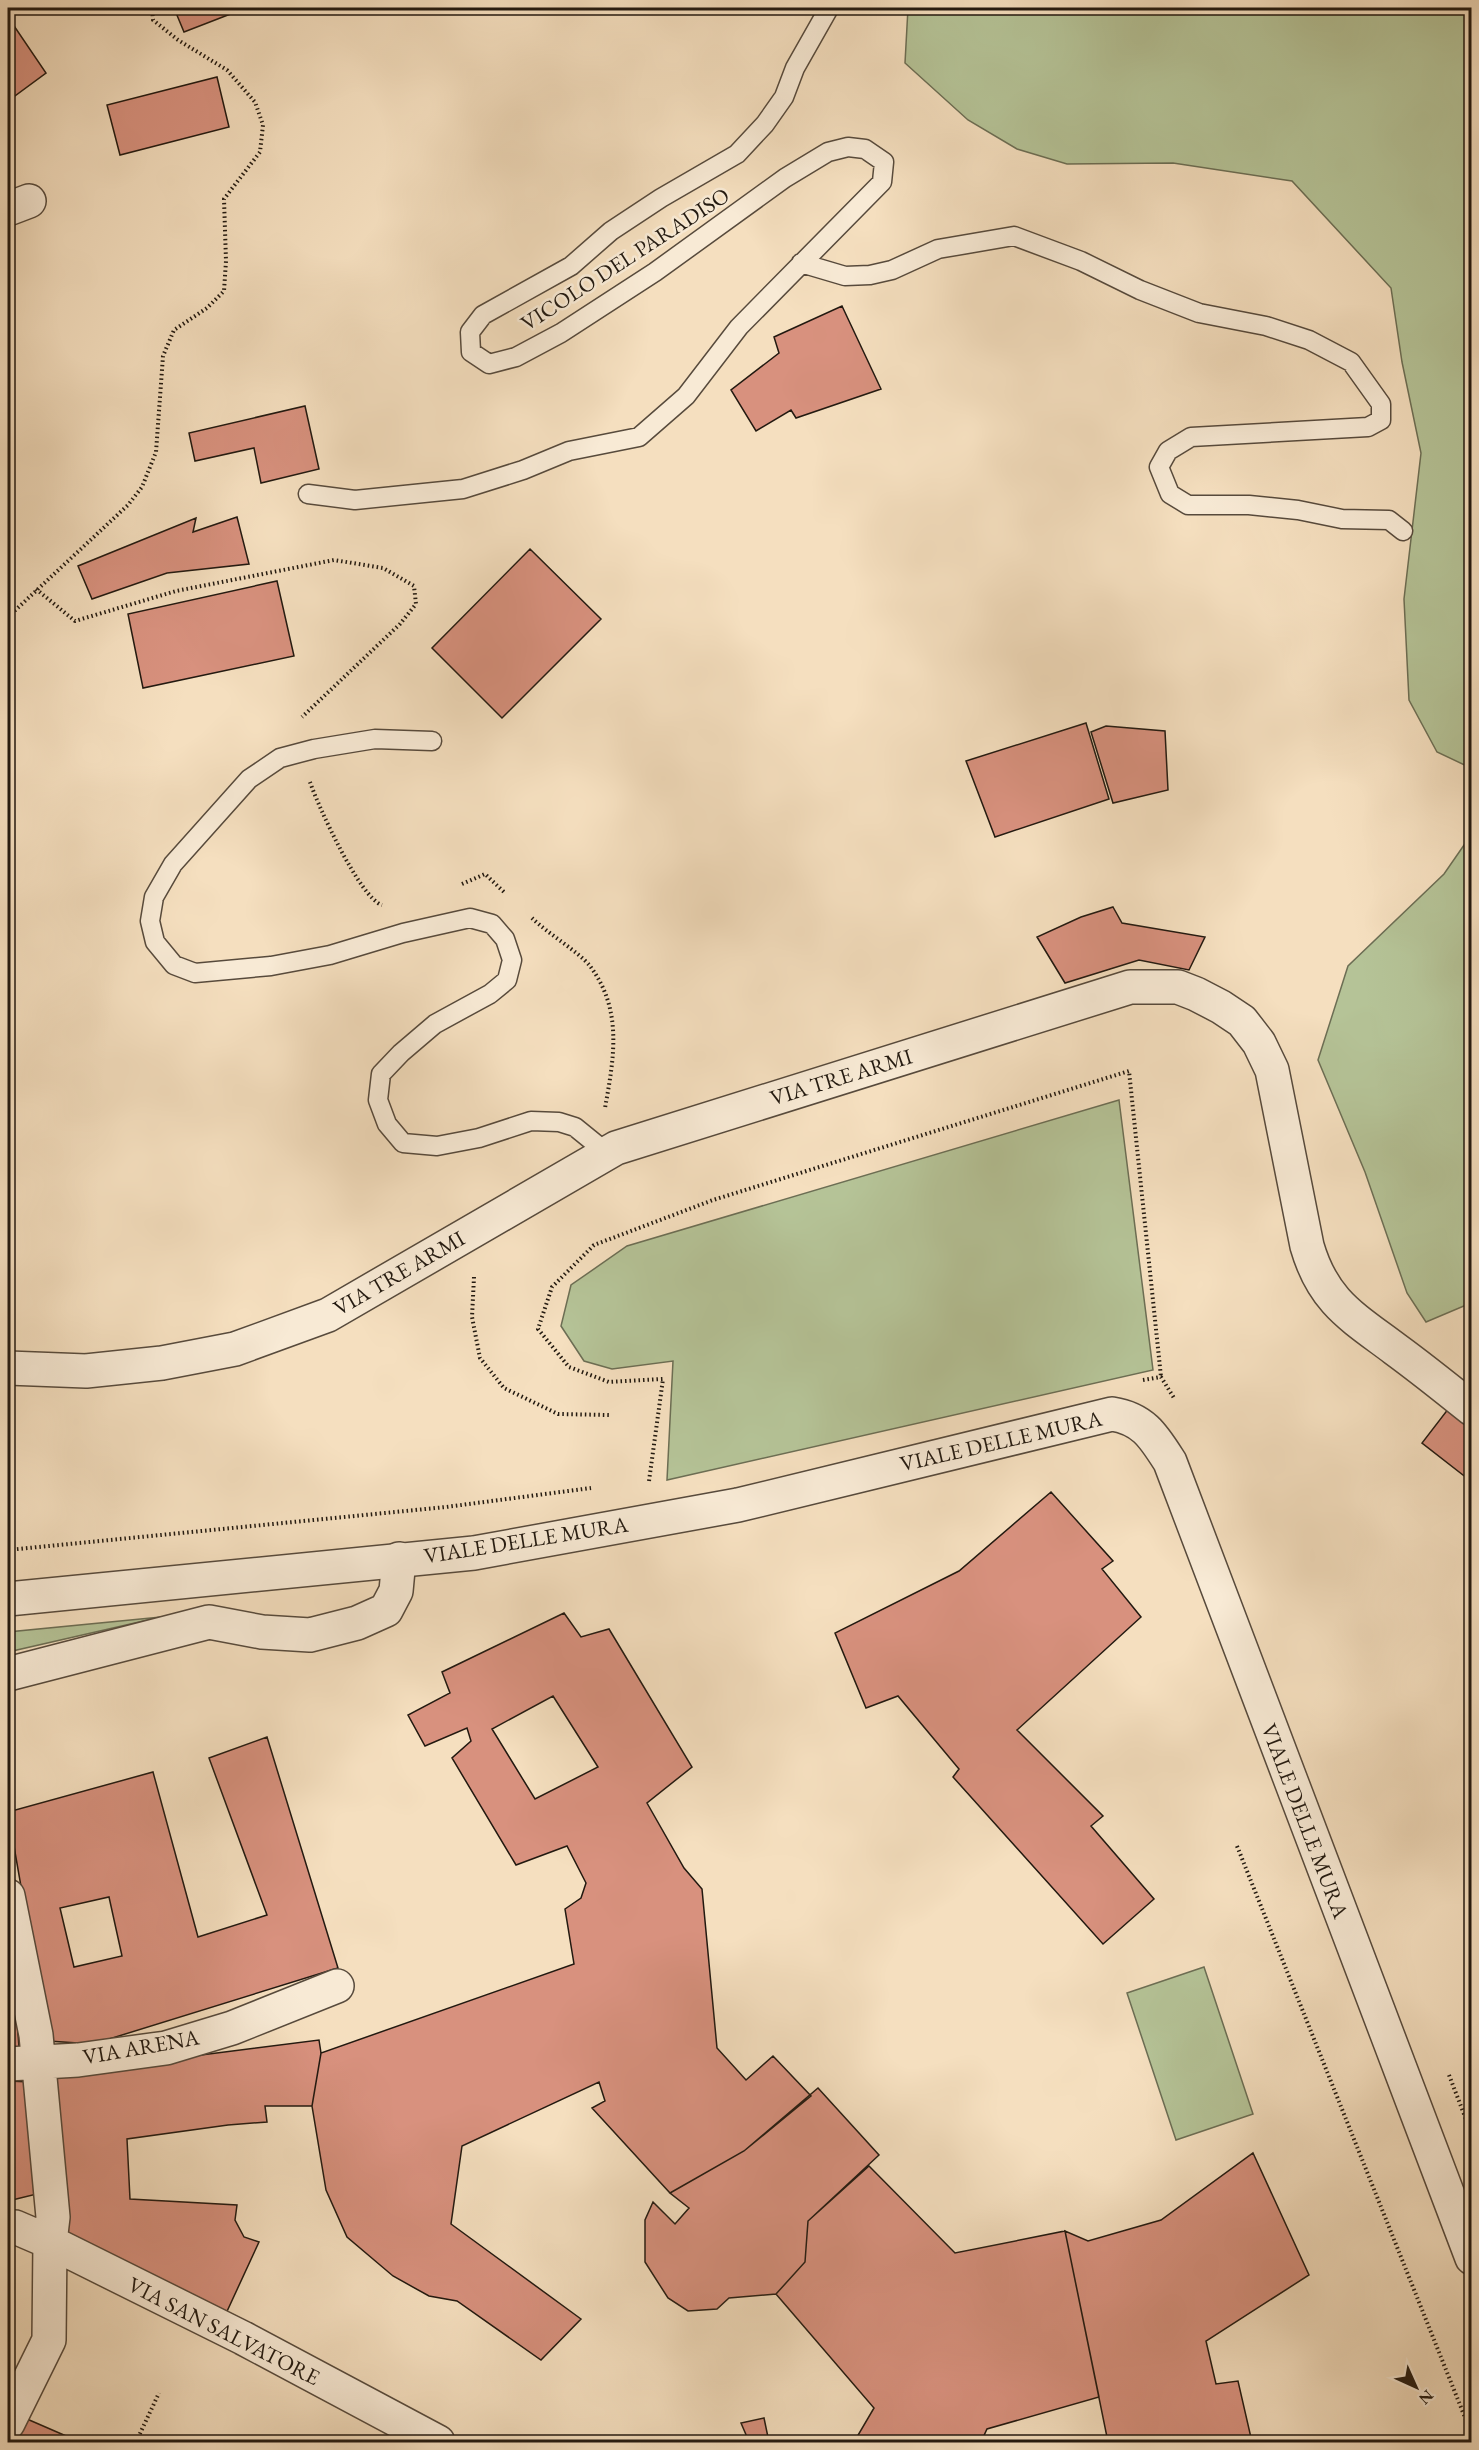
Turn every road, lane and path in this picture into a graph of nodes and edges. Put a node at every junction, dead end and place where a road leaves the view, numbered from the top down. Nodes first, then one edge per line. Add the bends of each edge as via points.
1 (152, 8) edge
2 (829, 8) edge
3 (801, 263) junction
4 (308, 494) dead end
5 (1402, 531) dead end
6 (36, 589) junction
7 (8, 617) edge
8 (432, 741) dead end
9 (300, 753) junction
10 (455, 887) dead end
11 (511, 898) dead end
12 (390, 908) dead end
13 (528, 915) dead end
14 (612, 1150) junction
15 (480, 1267) dead end
16 (8, 1368) edge
17 (1161, 1377) junction
18 (1137, 1381) dead end
19 (1178, 1403) dead end
20 (1472, 1409) edge
21 (609, 1415) dead end
22 (661, 1478) dead end
23 (649, 1480) junction
24 (638, 1482) dead end
25 (593, 1488) dead end
26 (8, 1550) edge
27 (399, 1559) junction
28 (8, 1599) edge
29 (8, 1674) edge
30 (1237, 1846) dead end
31 (8, 1896) edge
32 (337, 1986) dead end
33 (23, 2063) edge
34 (1446, 2068) dead end
35 (1472, 2135) edge
36 (8, 2229) edge
37 (50, 2242) junction
38 (1472, 2258) edge
39 (159, 2393) dead end
40 (8, 2423) edge
41 (1472, 2435) edge
42 (136, 2442) edge
43 (438, 2442) edge

1 - 6 path via 153,20 227,70 255,102 263,125 260,152 224,199 224,291 174,330 163,356 156,452 142,487 128,505
2 - 3 lane, VICOLO DEL PARADISO via 795,68 784,98 737,154 611,231 571,266 483,315 470,332 471,352 489,364 525,352 655,272 785,178 828,152 848,147 865,149 884,162 882,182
3 - 4 lane, VICOLO DEL PARADISO via 739,327 686,396 639,437 569,451 464,489 355,500
3 - 5 lane via 845,276 870,275 892,270 938,249 1014,236 1199,313 1266,326 1309,340 1351,362 1382,404 1381,420 1368,427 1191,437 1168,451 1159,467 1170,494 1188,505 1249,505 1342,519 1389,520
6 - 7 path
6 - 9 path via 75,621 176,591 334,560 383,568 414,586 416,604 400,624 291,726
8 - 9 lane via 375,739
9 - 12 path via 320,810 357,878 375,903
9 - 14 lane via 280,758 249,779 173,864 154,897 150,921 155,942 174,965 195,973 220,972 330,955 470,918 492,924 505,939 512,960 507,980 490,994 435,1024 381,1074 378,1100 387,1124 403,1143 437,1146 479,1138 531,1121 559,1122 575,1127
10 - 11 path via 485,874
13 - 14 path via 589,965 609,999 615,1032 602,1125
14 - 16 street, VIA TRE ARMI via 328,1315 235,1349 162,1363 86,1371
14 - 20 street, VIA TRE ARMI via 1130,987 1178,987 1242,1021 1272,1070 1307,1246 1314,1271 1326,1290 1362,1327
15 - 21 path via 474,1276 471,1317 480,1358 504,1388 558,1414
17 - 18 path
17 - 19 path
17 - 23 path via 1129,1071 713,1200 594,1245 552,1287 538,1329 569,1367 609,1382 663,1379
22 - 23 path
23 - 24 path
25 - 26 path via 446,1507
27 - 28 street, VIALE DELLE MURA
27 - 29 street via 396,1591 386,1610 357,1623 310,1635 262,1632 209,1622
27 - 38 street, VIALE DELLE MURA via 474,1553 738,1505 1112,1414 1138,1422 1170,1462
30 - 41 path
31 - 33 street via 36,2035
32 - 33 street, VIA ARENA via 232,2028 166,2048
33 - 37 street via 53,2217
34 - 35 path
36 - 37 street, VIA SAN SALVATORE via 15,2227
37 - 40 street via 49,2340
37 - 43 street, VIA SAN SALVATORE via 243,2338
39 - 42 path

